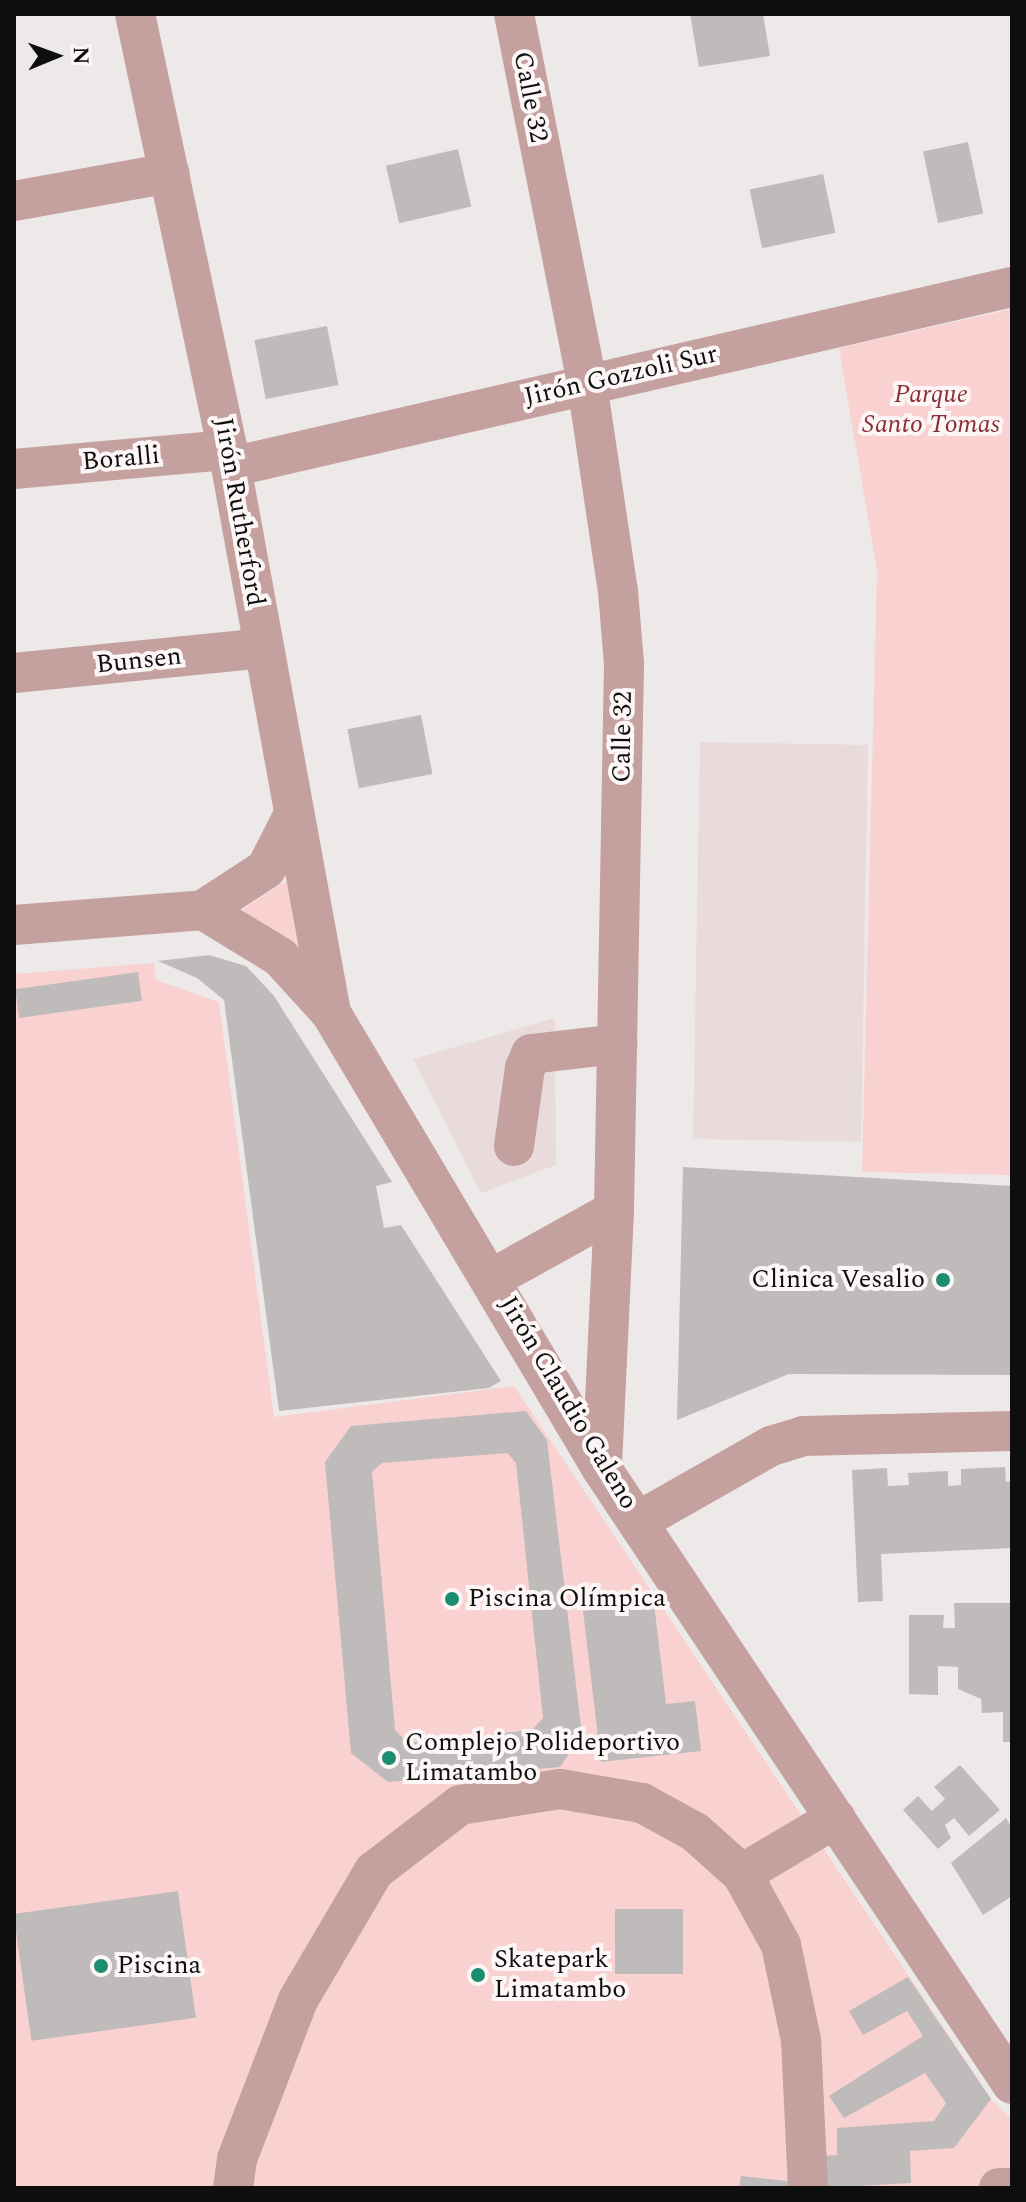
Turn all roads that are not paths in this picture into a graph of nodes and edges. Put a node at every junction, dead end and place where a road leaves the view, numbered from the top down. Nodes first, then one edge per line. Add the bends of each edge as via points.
1 (135, 14) edge
2 (514, 14) edge
3 (169, 173) junction
4 (14, 201) edge
5 (1012, 287) edge
6 (587, 384) junction
7 (230, 458) junction
8 (14, 469) edge
9 (264, 648) junction
10 (14, 673) edge
11 (293, 816) junction
12 (203, 910) junction
13 (14, 925) edge
14 (331, 1013) junction
15 (617, 1044) junction
16 (514, 1146) dead end
17 (614, 1211) junction
18 (493, 1278) junction
19 (1012, 1431) edge
20 (602, 1469) junction
21 (639, 1521) junction
22 (836, 1818) junction
23 (742, 1874) junction
24 (1000, 2041) edge
25 (1012, 2084) edge
26 (233, 2188) edge
27 (808, 2188) edge
28 (999, 2188) edge
29 (1011, 2188) edge

1 - 3 street, Jirón Rutherford
2 - 6 street, Calle 32
3 - 4 street
3 - 7 street, Jirón Rutherford
5 - 6 street, Jirón Gozzoli Sur
6 - 7 street, Jirón Gozzoli Sur
6 - 15 street, Calle 32 via 624,664
7 - 8 street, Boralli
7 - 9 street, Jirón Rutherford
9 - 10 street, Bunsen
9 - 11 street, Jirón Rutherford
11 - 12 street via 266,869
11 - 14 street, Jirón Rutherford
12 - 13 street
12 - 14 street, Jirón Claudio Galeno via 280,957
14 - 18 street, Jirón Claudio Galeno
15 - 16 street via 531,1054
15 - 17 street, Calle 32
17 - 18 street
17 - 20 street, Calle 32
18 - 20 street, Jirón Claudio Galeno
19 - 21 street via 803,1436 771,1446
20 - 21 street, Jirón Claudio Galeno
21 - 22 street, Jirón Claudio Galeno
22 - 23 street
22 - 24 street, Jirón Claudio Galeno
23 - 26 street via 695,1832 642,1803 560,1789 460,1805 374,1871 298,2000 237,2159
23 - 27 street via 781,1945 798,2026
24 - 25 street, Jirón Claudio Galeno
28 - 29 street

